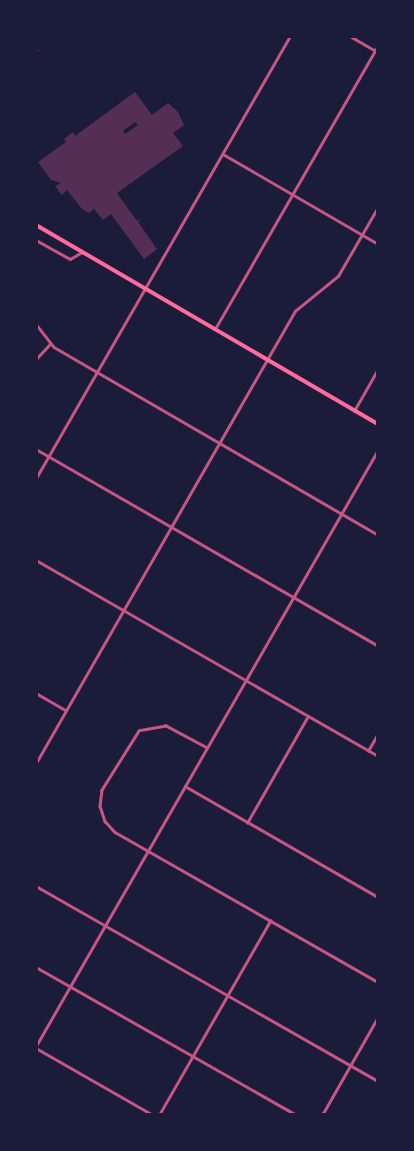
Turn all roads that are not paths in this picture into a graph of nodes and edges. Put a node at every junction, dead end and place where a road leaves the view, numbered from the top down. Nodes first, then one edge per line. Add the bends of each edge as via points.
1 (290, 36) edge
2 (350, 36) edge
3 (378, 45) edge
4 (376, 51) edge
5 (223, 154) junction
6 (292, 194) junction
7 (378, 207) edge
8 (36, 225) edge
9 (362, 234) junction
10 (36, 240) edge
11 (378, 244) edge
12 (82, 252) junction
13 (144, 289) junction
14 (36, 324) edge
15 (214, 329) junction
16 (50, 344) junction
17 (36, 359) edge
18 (267, 360) junction
19 (378, 369) edge
20 (97, 372) junction
21 (354, 410) junction
22 (378, 424) edge
23 (219, 443) junction
24 (36, 449) edge
25 (378, 450) edge
26 (50, 455) junction
27 (36, 478) edge
28 (341, 514) junction
29 (172, 527) junction
30 (378, 535) edge
31 (36, 560) edge
32 (294, 598) junction
33 (124, 610) junction
34 (378, 646) edge
35 (246, 681) junction
36 (36, 693) edge
37 (66, 710) junction
38 (308, 716) junction
39 (378, 734) edge
40 (206, 748) junction
41 (368, 751) junction
42 (378, 756) edge
43 (36, 763) edge
44 (185, 786) junction
45 (247, 823) junction
46 (148, 851) junction
47 (36, 886) edge
48 (378, 897) edge
49 (270, 921) junction
50 (105, 925) junction
51 (36, 967) edge
52 (378, 982) edge
53 (70, 986) junction
54 (228, 994) junction
55 (378, 1017) edge
56 (36, 1047) edge
57 (192, 1056) junction
58 (351, 1065) junction
59 (378, 1082) edge
60 (153, 1115) edge
61 (159, 1115) edge
62 (296, 1115) edge
63 (322, 1115) edge

1 - 5 street
2 - 4 street
3 - 4 street
4 - 6 street
5 - 6 street
5 - 13 street
6 - 9 street
6 - 15 street
7 - 9 street
8 - 12 main road
9 - 11 street
9 - 18 street via 338,276 297,307
10 - 12 street via 70,259
12 - 13 main road
13 - 15 main road
13 - 20 street
14 - 16 street
15 - 18 main road
16 - 17 street
16 - 20 street
18 - 21 main road
18 - 23 street
19 - 21 street
20 - 23 street
20 - 26 street
21 - 22 main road
23 - 28 street
23 - 29 street
24 - 26 street
25 - 28 street
26 - 27 street
26 - 29 street
28 - 30 street
28 - 32 street
29 - 32 street
29 - 33 street
31 - 33 street
32 - 34 street
32 - 35 street
33 - 35 street
33 - 37 street
35 - 38 street
35 - 40 street
36 - 37 street
37 - 43 street
38 - 41 street
38 - 45 street
39 - 41 street
40 - 44 street
40 - 46 street via 171,728 149,727 128,742 104,785 99,801 105,822
41 - 42 street
44 - 45 street
44 - 46 street
45 - 48 street
46 - 49 street
46 - 50 street
47 - 50 street
49 - 52 street
49 - 54 street
50 - 53 street
50 - 54 street
51 - 53 street
53 - 56 street
53 - 57 street
54 - 57 street
54 - 58 street
55 - 58 street
56 - 60 street
57 - 61 street
57 - 62 street
58 - 59 street
58 - 63 street

